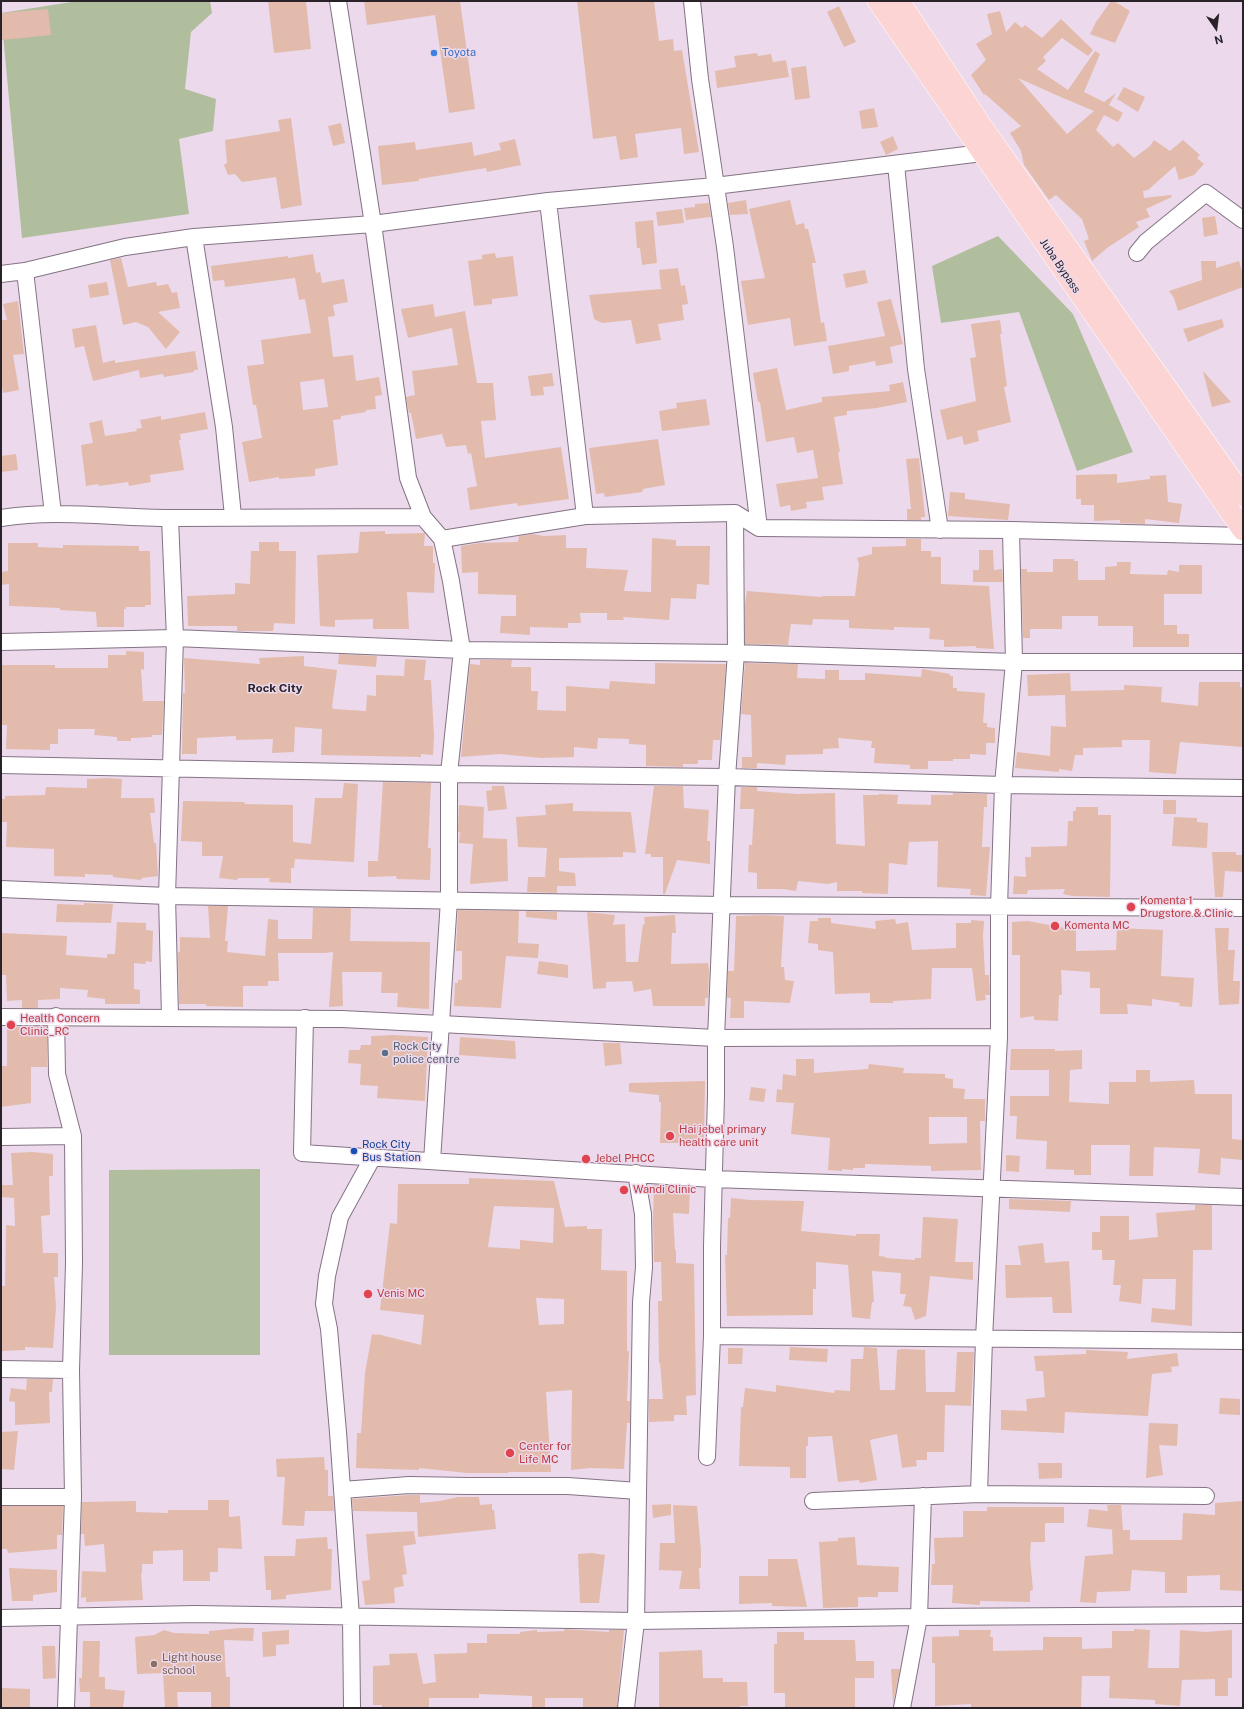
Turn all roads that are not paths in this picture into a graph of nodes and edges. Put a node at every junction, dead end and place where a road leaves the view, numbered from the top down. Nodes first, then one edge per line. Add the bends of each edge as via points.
1 (338, 1) edge
2 (692, 1) edge
3 (878, 1) edge
4 (899, 1) edge
5 (982, 153) junction
6 (896, 164) junction
7 (715, 186) junction
8 (548, 201) junction
9 (1243, 220) edge
10 (373, 224) junction
11 (194, 237) junction
12 (1137, 253) dead end
13 (25, 271) junction
14 (1, 274) edge
15 (1243, 496) edge
16 (735, 513) junction
17 (53, 514) junction
18 (233, 516) junction
19 (585, 516) junction
20 (423, 517) junction
21 (1, 518) edge
22 (170, 518) junction
23 (759, 528) junction
24 (940, 530) junction
25 (1010, 530) junction
26 (1243, 530) edge
27 (1243, 536) edge
28 (442, 539) junction
29 (175, 638) junction
30 (1, 642) edge
31 (462, 650) junction
32 (736, 653) junction
33 (1014, 662) junction
34 (1243, 662) edge
35 (1, 764) edge
36 (170, 768) junction
37 (449, 774) junction
38 (727, 776) junction
39 (1003, 785) junction
40 (1243, 788) edge
41 (1, 889) edge
42 (167, 896) junction
43 (449, 900) junction
44 (722, 905) junction
45 (999, 907) junction
46 (1243, 908) edge
47 (56, 1016) junction
48 (1, 1017) edge
49 (170, 1017) junction
50 (305, 1018) junction
51 (442, 1024) junction
52 (999, 1037) junction
53 (716, 1038) junction
54 (73, 1136) junction
55 (1, 1137) edge
56 (373, 1157) junction
57 (432, 1161) junction
58 (636, 1173) junction
59 (713, 1179) junction
60 (991, 1189) junction
61 (1243, 1197) edge
62 (712, 1336) junction
63 (984, 1339) junction
64 (1243, 1341) edge
65 (1, 1369) edge
66 (71, 1370) junction
67 (707, 1457) dead end
68 (342, 1490) junction
69 (638, 1491) junction
70 (978, 1494) junction
71 (924, 1496) junction
72 (1206, 1496) dead end
73 (1, 1497) edge
74 (72, 1497) junction
75 (813, 1501) dead end
76 (1243, 1615) edge
77 (68, 1616) junction
78 (351, 1617) junction
79 (920, 1617) junction
80 (1, 1618) edge
81 (636, 1621) junction
82 (66, 1708) edge
83 (352, 1708) edge
84 (626, 1708) edge
85 (902, 1708) edge

1 - 10 street
2 - 7 street
3 - 5 main road, Juba Bypass
4 - 15 main road, Juba Bypass via 980,124
5 - 6 street
5 - 26 main road, Juba Bypass
6 - 7 street
6 - 24 street via 916,369
7 - 8 street
7 - 23 street via 725,247
8 - 10 street
8 - 19 street
9 - 12 street via 1206,193 1146,242
10 - 11 street
10 - 20 street via 408,478
11 - 13 street via 124,247
11 - 18 street via 224,426
13 - 14 street
13 - 17 street
16 - 19 street
16 - 23 street
16 - 32 street
17 - 21 street
17 - 22 street
18 - 20 street
18 - 22 street
19 - 28 street
20 - 28 street
22 - 29 street
23 - 24 street
24 - 25 street
25 - 27 street
25 - 33 street
28 - 31 street
29 - 30 street
29 - 31 street
29 - 36 street
31 - 32 street
31 - 37 street
32 - 33 street
32 - 38 street
33 - 34 street
33 - 39 street
35 - 36 street
36 - 37 street
36 - 42 street
37 - 38 street
37 - 43 street
38 - 39 street
38 - 44 street
39 - 40 street
39 - 45 street
41 - 42 street
42 - 43 street
42 - 49 street
43 - 44 street
43 - 51 street
44 - 45 street
44 - 53 street
45 - 46 street
45 - 52 street
47 - 48 street
47 - 49 street
47 - 54 street via 57,1074
49 - 50 street
50 - 51 street
50 - 56 street via 302,1153
51 - 53 street
51 - 57 street
52 - 53 street
52 - 60 street
53 - 59 street
54 - 55 street
54 - 66 street via 74,1263
56 - 57 street
56 - 68 street via 340,1217 327,1276 324,1304 329,1329
57 - 58 street
58 - 59 street
58 - 69 street via 643,1214 644,1267 641,1302
59 - 60 street
59 - 62 street
60 - 61 street
60 - 63 street
62 - 63 street
62 - 67 street
63 - 64 street
63 - 70 street
65 - 66 street
66 - 74 street
68 - 69 street via 409,1485 568,1486
68 - 78 street
69 - 81 street
70 - 71 street
70 - 72 street
71 - 75 street
71 - 79 street
73 - 74 street
74 - 77 street
76 - 79 street
77 - 78 street via 195,1614
77 - 80 street
77 - 82 street
78 - 81 street
78 - 83 street
79 - 81 street
79 - 85 street
81 - 84 street

